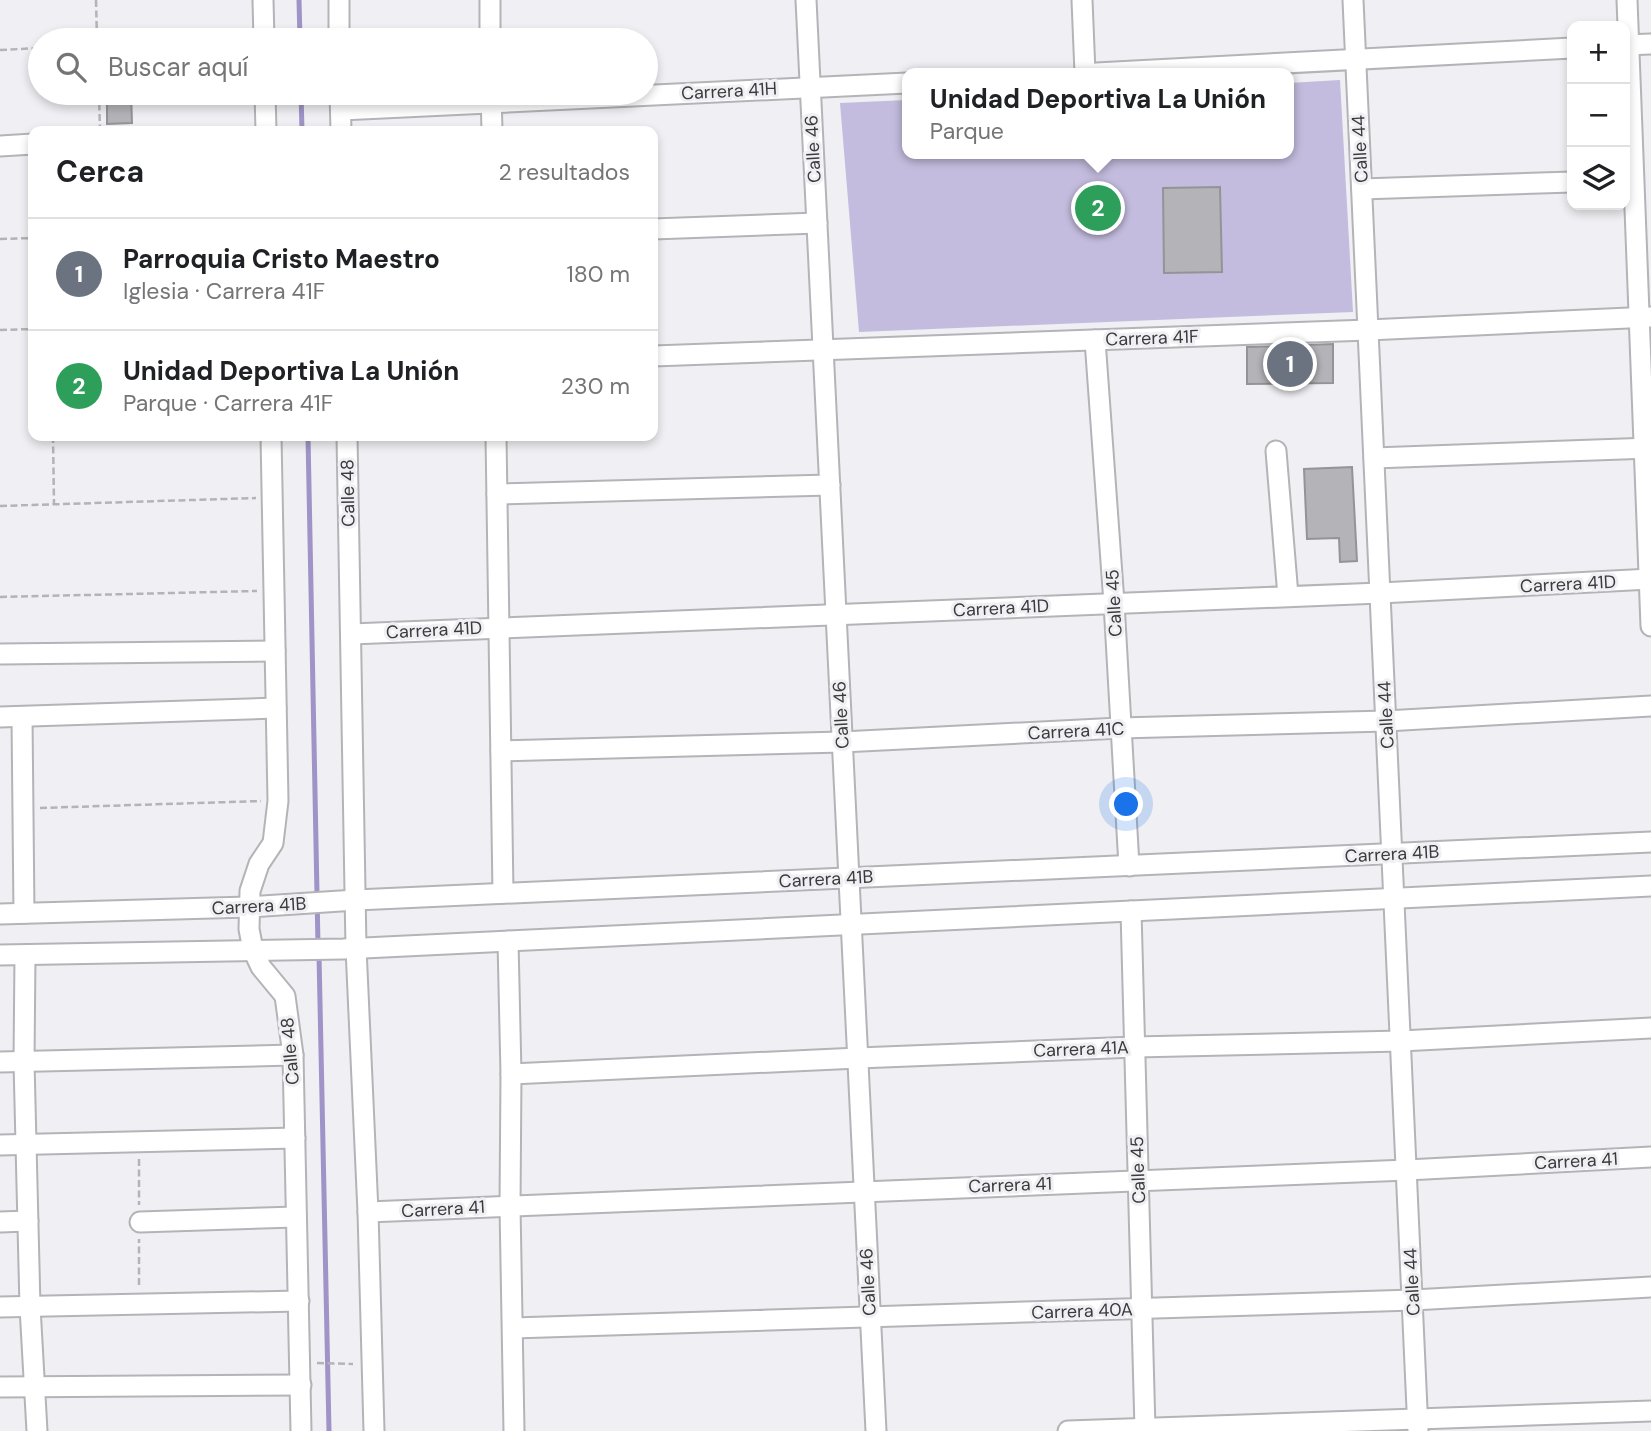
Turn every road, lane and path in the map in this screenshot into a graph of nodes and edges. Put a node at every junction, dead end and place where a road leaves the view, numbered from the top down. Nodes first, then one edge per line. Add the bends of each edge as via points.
1 (96, 0) edge
2 (263, 0) edge
3 (339, 0) edge
4 (490, 0) edge
5 (806, 0) edge
6 (1082, 0) edge
7 (1353, 0) edge
8 (1627, 0) edge
9 (1627, 21) edge
10 (97, 28) edge
11 (264, 28) edge
12 (340, 28) edge
13 (490, 28) edge
14 (1651, 44) edge
15 (1630, 45) edge
16 (1567, 48) edge
17 (28, 49) edge
18 (0, 50) edge
19 (1356, 61) junction
20 (1085, 68) edge
21 (1204, 68) edge
22 (902, 82) edge
23 (1630, 84) edge
24 (810, 87) junction
25 (658, 92) edge
26 (99, 105) edge
27 (265, 105) edge
28 (341, 105) edge
29 (491, 105) edge
30 (100, 126) edge
31 (266, 126) edge
32 (341, 126) edge
33 (492, 126) edge
34 (28, 144) edge
35 (0, 146) edge
36 (1636, 180) edge
37 (1567, 182) edge
38 (1362, 189) junction
39 (817, 223) junction
40 (658, 229) edge
41 (28, 238) edge
42 (0, 239) edge
43 (1645, 317) edge
44 (28, 329) edge
45 (0, 330) edge
46 (1368, 330) junction
47 (1095, 340) junction
48 (823, 350) junction
49 (658, 356) edge
50 (53, 441) edge
51 (271, 441) edge
52 (347, 441) edge
53 (496, 441) edge
54 (1647, 448) edge
55 (1276, 451) dead end
56 (1374, 458) junction
57 (830, 485) junction
58 (497, 494) junction
59 (272, 497) junction
60 (54, 504) junction
61 (0, 506) edge
62 (1650, 580) edge
63 (274, 590) junction
64 (1380, 593) junction
65 (1288, 596) junction
66 (0, 597) edge
67 (1114, 603) junction
68 (836, 616) junction
69 (1651, 626) edge
70 (499, 627) junction
71 (351, 634) junction
72 (275, 651) junction
73 (0, 654) edge
74 (1651, 706) edge
75 (276, 708) junction
76 (22, 716) junction
77 (0, 717) edge
78 (1386, 721) junction
79 (1120, 728) junction
80 (842, 742) junction
81 (501, 751) junction
82 (278, 801) junction
83 (24, 808) junction
84 (1651, 842) edge
85 (1392, 855) junction
86 (1129, 866) junction
87 (849, 878) junction
88 (1651, 886) edge
89 (503, 893) junction
90 (1394, 898) junction
91 (346, 901) junction
92 (248, 907) junction
93 (1131, 911) junction
94 (24, 913) junction
95 (0, 914) edge
96 (851, 925) junction
97 (508, 941) junction
98 (347, 949) junction
99 (253, 950) junction
100 (0, 955) edge
101 (25, 955) junction
102 (1651, 1028) edge
103 (1401, 1041) junction
104 (1135, 1047) junction
105 (293, 1055) junction
106 (858, 1058) junction
107 (0, 1062) edge
108 (24, 1062) junction
109 (511, 1074) junction
110 (295, 1138) junction
111 (0, 1145) edge
112 (26, 1145) junction
113 (1651, 1157) edge
114 (1407, 1170) junction
115 (1138, 1181) junction
116 (864, 1191) junction
117 (510, 1206) junction
118 (368, 1212) junction
119 (296, 1217) junction
120 (0, 1222) edge
121 (28, 1222) junction
122 (140, 1222) dead end
123 (1651, 1287) edge
124 (1413, 1300) junction
125 (299, 1301) junction
126 (0, 1307) edge
127 (30, 1307) junction
128 (1142, 1309) junction
129 (870, 1318) junction
130 (513, 1328) junction
131 (316, 1363) dead end
132 (342, 1364) dead end
133 (300, 1385) junction
134 (35, 1386) junction
135 (0, 1387) edge
136 (1651, 1411) edge
137 (1419, 1425) edge
138 (1145, 1429) junction
139 (37, 1431) edge
140 (301, 1431) edge
141 (374, 1431) edge
142 (514, 1431) edge
143 (876, 1431) edge
144 (1068, 1431) edge

1 - 10 path
2 - 11 street
3 - 12 street
4 - 13 street
5 - 24 street, Calle 46
6 - 20 street
7 - 19 street, Calle 44
8 - 9 street
14 - 15 street
16 - 19 street
17 - 18 path
19 - 21 street
19 - 38 street, Calle 44
22 - 24 street, Carrera 41H
23 - 36 street
24 - 25 street, Carrera 41H
24 - 39 street, Calle 46
26 - 30 path
27 - 31 street
28 - 32 street
29 - 33 street
34 - 35 street
36 - 43 street
37 - 38 street
38 - 46 street, Calle 44
39 - 40 street
39 - 48 street, Calle 46
41 - 42 path
43 - 46 street, Carrera 41F
43 - 54 street
44 - 45 path
46 - 47 street, Carrera 41F
46 - 56 street, Calle 44
47 - 48 street, Carrera 41F
47 - 67 street, Calle 45
48 - 49 street, Carrera 41F
48 - 57 street, Calle 46
50 - 60 path
51 - 59 street, Calle 48
52 - 71 street, Calle 48
53 - 58 street
54 - 56 street
54 - 62 street
55 - 65 street
56 - 64 street, Calle 44
57 - 58 street
57 - 68 street, Calle 46
58 - 70 street
59 - 60 path
59 - 63 street, Calle 48
60 - 61 path
62 - 64 street, Carrera 41D
62 - 69 street
63 - 66 path
63 - 72 street, Calle 48
64 - 65 street, Carrera 41D
64 - 78 street, Calle 44
65 - 67 street, Carrera 41D
67 - 68 street, Carrera 41D
67 - 79 street, Calle 45
68 - 70 street, Carrera 41D
68 - 80 street, Calle 46
70 - 71 street, Carrera 41D
70 - 81 street
71 - 91 street, Calle 48
72 - 73 street
72 - 75 street, Calle 48
74 - 78 street, Carrera 41C
75 - 76 street
75 - 82 street, Calle 48
76 - 77 street
76 - 83 street
78 - 79 street, Carrera 41C
78 - 85 street, Calle 44
79 - 80 street, Carrera 41C
79 - 86 street, Calle 45
80 - 81 street, Carrera 41C
80 - 87 street, Calle 46
81 - 89 street
82 - 83 path
82 - 92 street, Calle 48 via 273,843 259,864
83 - 94 street
84 - 85 street, Carrera 41B
85 - 86 street, Carrera 41B
85 - 90 street, Calle 44
86 - 87 street, Carrera 41B
87 - 89 street, Carrera 41B
87 - 96 street, Calle 46
88 - 90 street
89 - 91 street, Carrera 41B
90 - 93 street
90 - 103 street, Calle 44
91 - 92 street, Carrera 41B
91 - 98 street, Calle 48
92 - 94 street, Carrera 41B
92 - 99 street, Calle 48
93 - 96 street
93 - 104 street, Calle 45
94 - 95 street, Carrera 41B
96 - 97 street
96 - 106 street, Calle 46
97 - 98 street
97 - 109 street
98 - 99 street
98 - 118 street, Calle 48
99 - 101 street
99 - 105 street, Calle 48 via 285,996
100 - 101 street
101 - 108 street
102 - 103 street, Carrera 41A
103 - 104 street, Carrera 41A
103 - 114 street, Calle 44
104 - 106 street, Carrera 41A
104 - 115 street, Calle 45
105 - 108 street
105 - 110 street, Calle 48
106 - 109 street, Carrera 41A
106 - 116 street, Calle 46
107 - 108 street
108 - 112 street
109 - 117 street
110 - 112 street
110 - 119 street, Calle 48
111 - 112 street
112 - 121 street
113 - 114 street, Carrera 41
114 - 115 street, Carrera 41
114 - 124 street, Calle 44
115 - 116 street, Carrera 41
115 - 128 street, Calle 45
116 - 117 street, Carrera 41
116 - 129 street, Calle 46
117 - 118 street, Carrera 41
117 - 130 street
118 - 141 street, Calle 48
119 - 122 street
119 - 125 street, Calle 48
120 - 121 street
121 - 127 street
123 - 124 street, Carrera 40A
124 - 128 street, Carrera 40A
124 - 137 street, Calle 44
125 - 127 street
125 - 133 street, Calle 48
126 - 127 street
127 - 134 street
128 - 129 street, Carrera 40A
128 - 138 street, Calle 45
129 - 130 street, Carrera 40A
129 - 143 street, Calle 46
130 - 142 street
131 - 132 path
133 - 134 street
133 - 140 street, Calle 48
134 - 135 street
134 - 139 street
136 - 137 street
137 - 138 street
138 - 144 street

